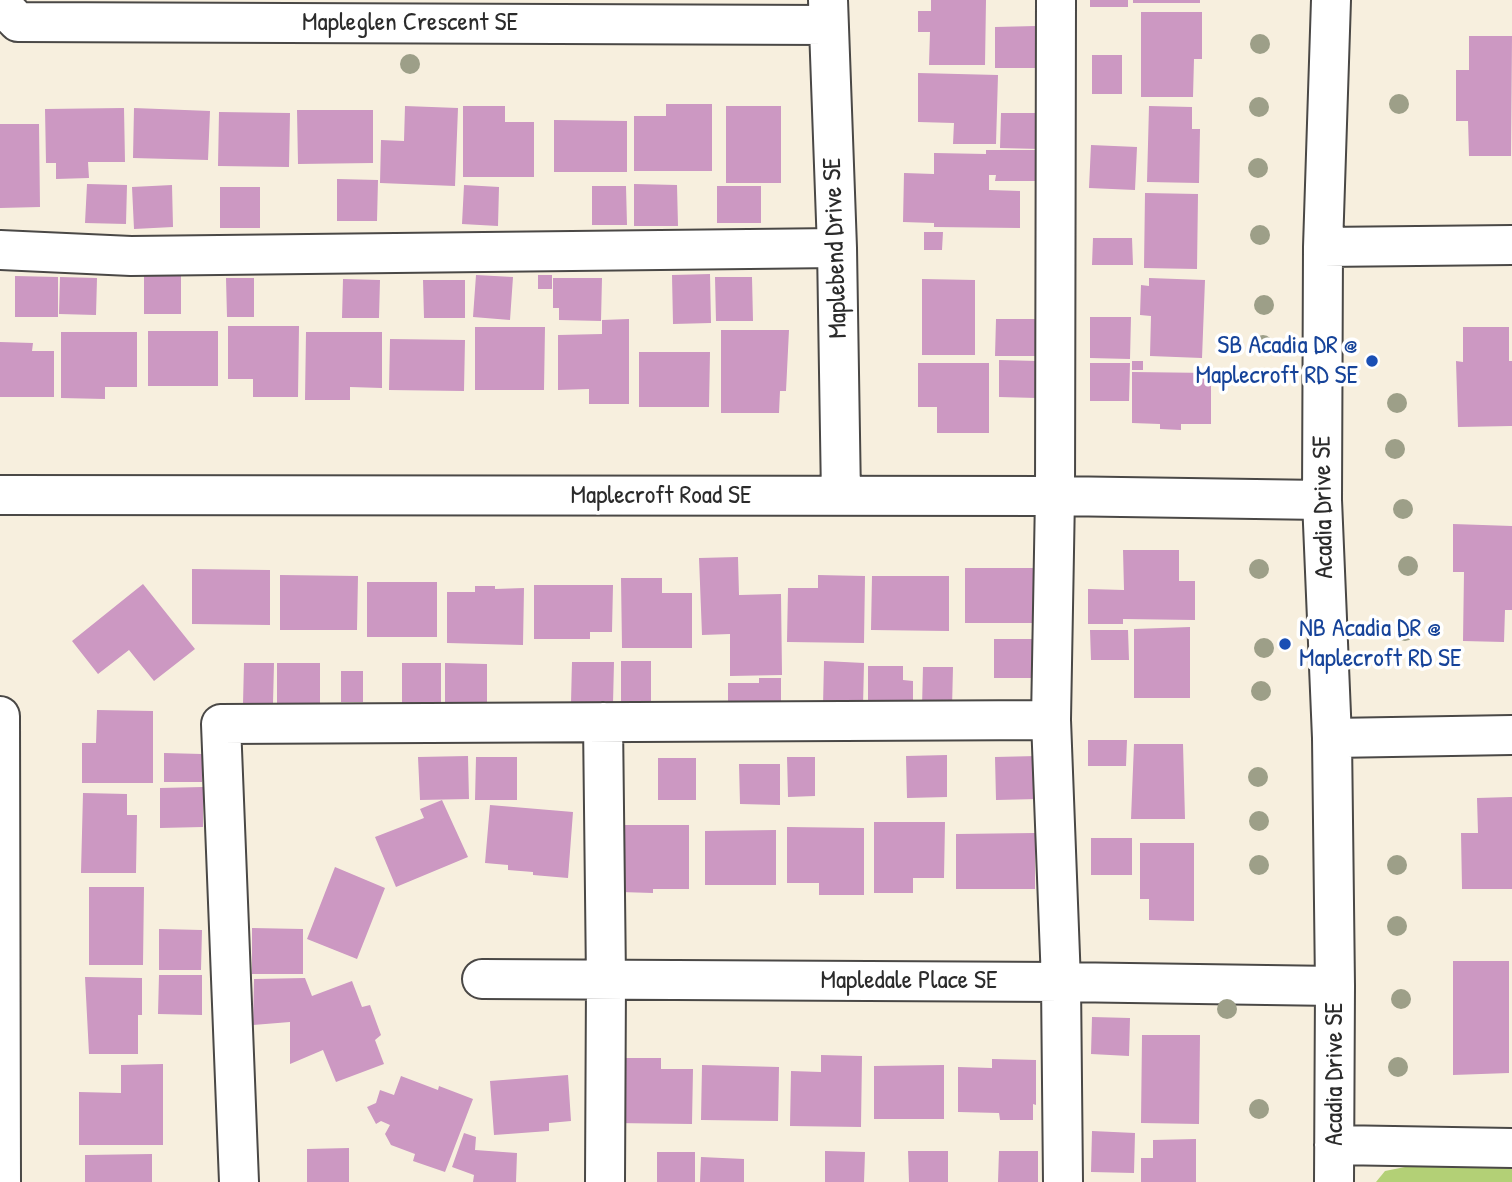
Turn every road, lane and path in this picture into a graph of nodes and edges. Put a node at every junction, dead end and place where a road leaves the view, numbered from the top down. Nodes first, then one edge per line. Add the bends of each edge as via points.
1 (1056, 0) edge
2 (1331, 0) edge
3 (0, 3) edge
4 (828, 12) edge
5 (1512, 245) edge
6 (1323, 247) junction
7 (837, 248) junction
8 (0, 250) edge
9 (0, 495) edge
10 (841, 496) junction
11 (1055, 496) junction
12 (1322, 500) junction
13 (0, 716) edge
14 (1051, 720) junction
15 (603, 722) junction
16 (1512, 735) edge
17 (1332, 738) junction
18 (482, 979) dead end
19 (606, 980) junction
20 (1061, 982) junction
21 (1335, 986) junction
22 (1512, 1148) edge
23 (1334, 1163) edge
24 (1, 1182) edge
25 (239, 1182) edge
26 (606, 1182) edge
27 (1063, 1182) edge

1 - 11 street
2 - 6 street, Acadia Drive SE
3 - 4 street, Mapleglen Crescent SE via 18,22
4 - 7 street, Maplebend Drive SE
5 - 6 street
6 - 12 street, Acadia Drive SE
7 - 8 street via 131,256
7 - 10 street, Maplebend Drive SE
9 - 10 street, Maplecroft Road SE
10 - 11 street, Maplecroft Road SE
11 - 12 street, Maplecroft Road SE
11 - 14 street
12 - 17 street, Acadia Drive SE
13 - 24 street
14 - 15 street
14 - 20 street
15 - 19 street
15 - 25 street via 221,724
16 - 17 street
17 - 21 street, Acadia Drive SE
18 - 19 street, Mapledale Place SE
19 - 20 street, Mapledale Place SE
19 - 26 street
20 - 21 street, Mapledale Place SE
20 - 27 street
21 - 23 street, Acadia Drive SE
22 - 23 street

